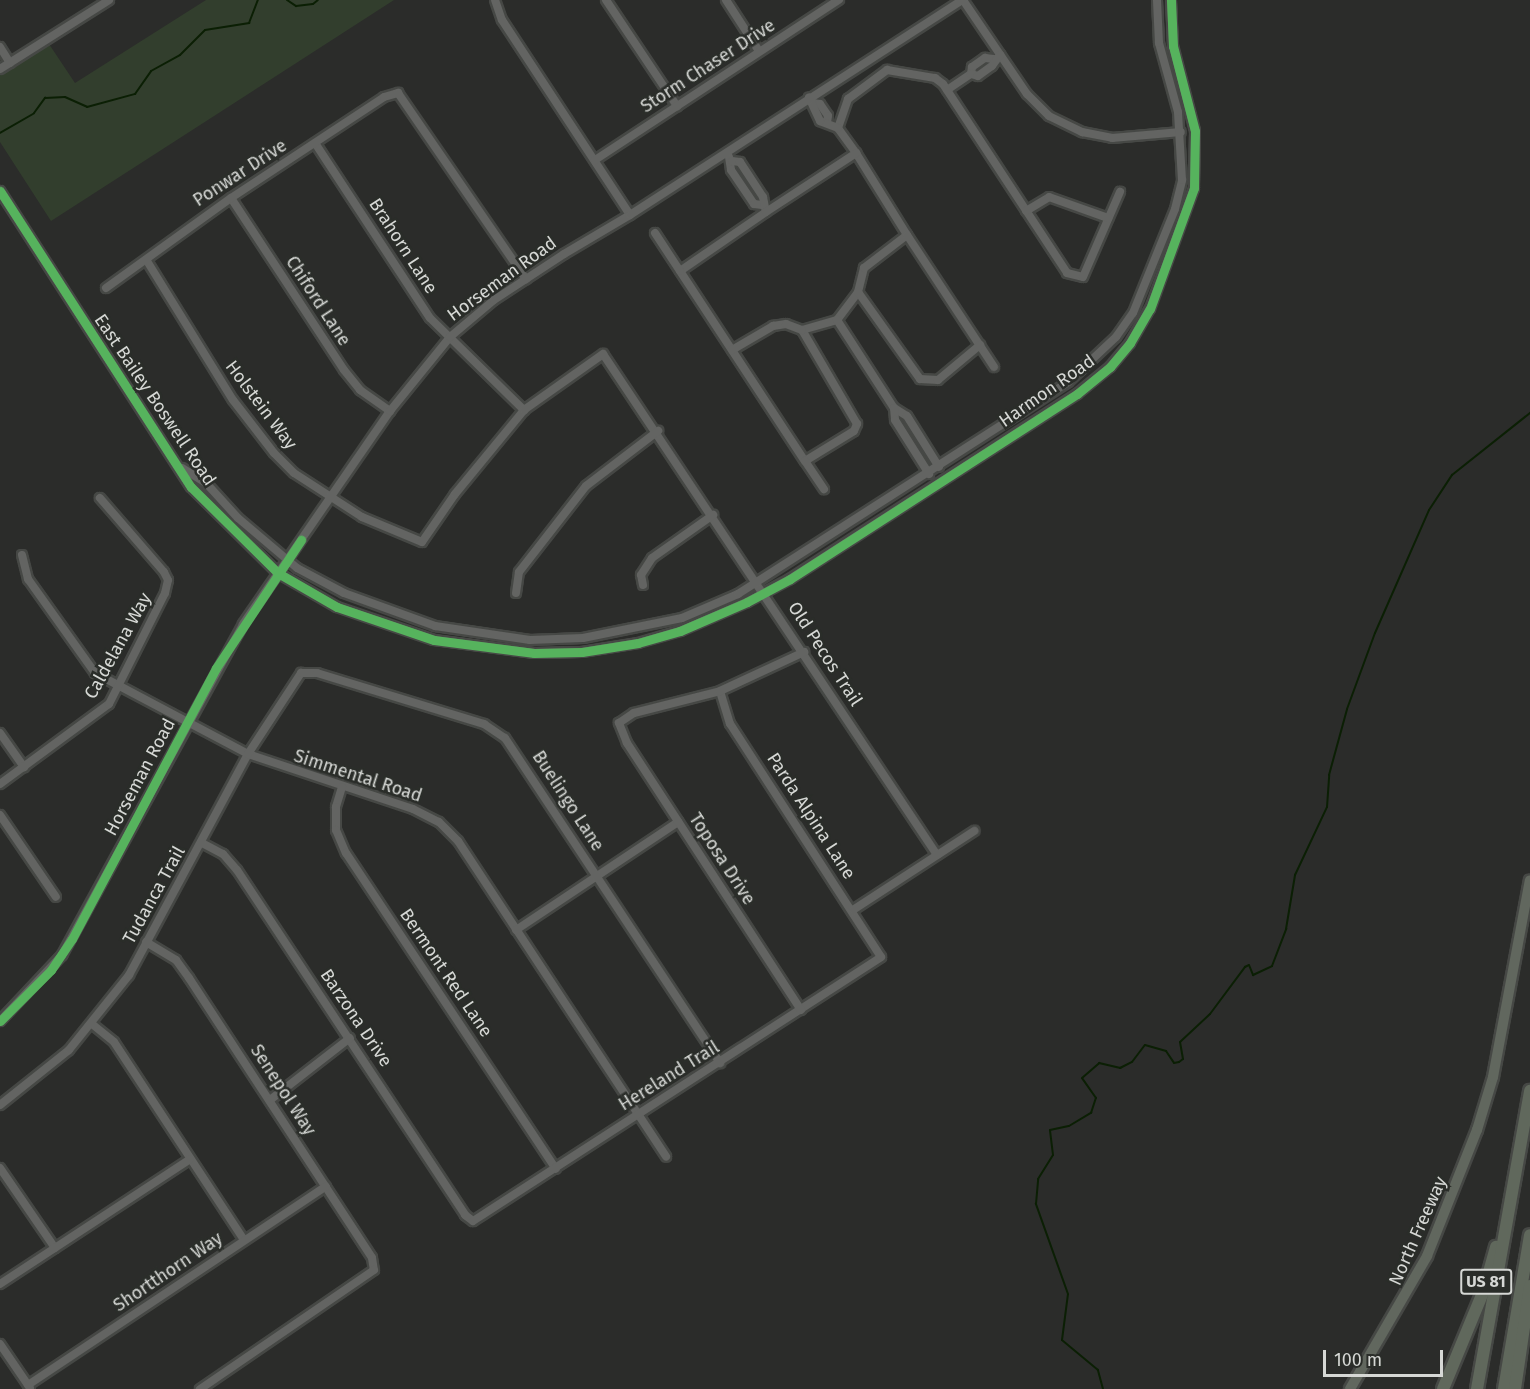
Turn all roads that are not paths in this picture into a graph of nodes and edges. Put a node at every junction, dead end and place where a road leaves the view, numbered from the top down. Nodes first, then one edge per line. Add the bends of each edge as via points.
1 (109, 0) edge
2 (495, 0) edge
3 (606, 0) edge
4 (726, 0) edge
5 (839, 0) edge
6 (963, 0) edge
7 (1157, 0) edge
8 (1171, 0) edge
9 (94, 4) edge
10 (0, 47) edge
11 (759, 51) junction
12 (997, 57) junction
13 (10, 63) junction
14 (0, 69) edge
15 (947, 90) junction
16 (811, 100) junction
17 (677, 106) junction
18 (838, 128) junction
19 (1181, 132) junction
20 (315, 143) junction
21 (726, 151) junction
22 (856, 153) junction
23 (595, 160) junction
24 (0, 191) edge
25 (1120, 192) dead end
26 (231, 198) junction
27 (764, 209) junction
28 (1026, 211) junction
29 (630, 215) junction
30 (1108, 218) junction
31 (655, 233) dead end
32 (907, 234) junction
33 (147, 261) junction
34 (680, 271) junction
35 (526, 279) junction
36 (106, 288) dead end
37 (858, 292) junction
38 (837, 320) junction
39 (802, 330) junction
40 (450, 337) junction
41 (980, 345) junction
42 (732, 350) junction
43 (994, 367) dead end
44 (894, 408) junction
45 (524, 410) junction
46 (390, 411) junction
47 (658, 431) junction
48 (805, 461) junction
49 (180, 467) junction
50 (939, 467) junction
51 (928, 474) junction
52 (824, 489) dead end
53 (100, 498) dead end
54 (330, 498) junction
55 (713, 515) junction
56 (22, 555) dead end
57 (287, 561) junction
58 (278, 573) junction
59 (759, 584) junction
60 (643, 585) dead end
61 (516, 593) dead end
62 (765, 594) junction
63 (804, 652) junction
64 (301, 673) joint
65 (117, 686) junction
66 (720, 691) junction
67 (188, 721) junction
68 (0, 733) edge
69 (248, 754) junction
70 (24, 767) junction
71 (0, 784) edge
72 (342, 787) junction
73 (0, 815) edge
74 (678, 822) junction
75 (974, 831) dead end
76 (202, 843) junction
77 (936, 855) junction
78 (597, 876) junction
79 (1530, 880) edge
80 (56, 897) dead end
81 (853, 910) junction
82 (516, 930) junction
83 (146, 942) junction
84 (881, 957) joint
85 (801, 1010) junction
86 (0, 1021) edge
87 (92, 1024) junction
88 (350, 1038) junction
89 (720, 1064) junction
90 (1530, 1091) edge
91 (270, 1100) junction
92 (0, 1105) edge
93 (636, 1115) junction
94 (666, 1157) dead end
95 (190, 1159) junction
96 (0, 1168) edge
97 (556, 1169) junction
98 (1515, 1170) junction
99 (326, 1185) junction
100 (473, 1221) joint
101 (1530, 1235) edge
102 (244, 1240) junction
103 (55, 1248) junction
104 (0, 1284) edge
105 (1530, 1286) edge
106 (0, 1344) edge
107 (29, 1387) edge
108 (200, 1389) edge
109 (1350, 1389) edge
110 (1443, 1389) edge
111 (1477, 1389) edge
112 (1504, 1389) edge
113 (1515, 1389) edge

1 - 9 street
2 - 23 street via 502,20
3 - 17 street
4 - 11 street
5 - 11 street, Storm Chaser Drive
6 - 12 street
6 - 16 street, Horseman Road
7 - 19 street, Harmon Road via 1159,43
8 - 62 street, Harmon Road via 1173,46 1195,131 1194,188 1150,309 1130,343 1110,367 1077,394
9 - 13 street
10 - 13 street
11 - 17 street, Storm Chaser Drive
12 - 15 street via 978,76 971,74
12 - 19 street via 1049,116 1082,132 1112,138
13 - 14 street
15 - 18 street via 935,78 887,70 848,99
15 - 28 street
16 - 18 street via 820,121
16 - 21 street, Horseman Road
17 - 23 street, Storm Chaser Drive
18 - 22 street
19 - 50 street, Harmon Road via 1182,180 1175,209 1133,313 1116,337 1068,382
20 - 26 street, Ponwar Drive
20 - 35 street, Ponwar Drive via 384,97 398,93
20 - 40 street, Brahorn Lane via 430,318
21 - 27 street via 732,161 740,162 763,197
21 - 29 street, Horseman Road
22 - 27 street
22 - 32 street
23 - 29 street
24 - 49 street, East Bailey Boswell Road
25 - 30 street
26 - 33 street, Ponwar Drive
26 - 46 street, Chiford Lane via 344,370 360,390
27 - 34 street
28 - 30 street via 1048,197
28 - 30 street via 1067,273 1083,276
29 - 35 street, Horseman Road
31 - 34 street
32 - 37 street via 872,258 864,268
32 - 41 street
33 - 36 street, Ponwar Drive
33 - 54 street, Holstein Way via 233,400 274,453
34 - 42 street
35 - 40 street, Horseman Road
37 - 38 street
37 - 41 street via 920,379 938,380
38 - 39 street
38 - 44 street
39 - 42 street via 786,324 773,326
39 - 48 street via 857,424 854,431
40 - 45 street, Brahorn Lane
40 - 46 street, Horseman Road
41 - 43 street
42 - 48 street
44 - 50 street via 907,416
44 - 51 street via 895,420
45 - 47 street, Old Pecos Trail via 603,354
45 - 54 street, Holstein Way via 454,494 422,542 396,535
46 - 54 street, Horseman Road
47 - 55 street, Old Pecos Trail
47 - 61 street via 586,486 519,572
48 - 52 street
49 - 57 street, East Bailey Boswell Road via 206,483
49 - 58 street, East Bailey Boswell Road via 191,487
50 - 51 street, Harmon Road
51 - 59 street, Harmon Road
53 - 65 street, Caldelana Way via 168,580
54 - 57 street, Horseman Road
55 - 59 street, Old Pecos Trail
55 - 60 street via 652,558 641,575
56 - 65 street, Simmental Road via 28,579 82,660
57 - 58 street, Horseman Road
57 - 59 street, East Bailey Boswell Road via 344,593 391,613 476,634 530,640 583,638 671,620
58 - 62 street, East Bailey Boswell Road via 338,607 389,628 434,640 534,653 582,652 638,643 680,631
58 - 67 street, Horseman Road via 216,668
59 - 62 street, Old Pecos Trail
62 - 63 street, Old Pecos Trail
63 - 66 street
63 - 77 street, Old Pecos Trail
64 - 69 street, Tudanca Trail
64 - 78 street, Buelingo Lane via 317,673 484,724 505,738
65 - 67 street, Simmental Road
65 - 70 street, Caldelana Way via 98,715
66 - 74 street, Toposa Drive via 634,713 619,723 627,743
66 - 81 street, Parda Alpina Lane via 730,724
67 - 69 street, Simmental Road
67 - 86 street, Horseman Road via 72,939 51,970
68 - 70 street
69 - 72 street, Simmental Road
69 - 76 street, Tudanca Trail
70 - 71 street, Caldelana Way
72 - 82 street, Simmental Road via 413,809 439,822 458,841
72 - 97 street, Bermont Red Lane via 336,807 336,830 346,853
73 - 80 street
74 - 78 street
74 - 85 street, Toposa Drive
75 - 77 street
76 - 83 street, Tudanca Trail
76 - 88 street, Barzona Drive via 223,854 237,870
77 - 81 street
78 - 82 street
78 - 89 street, Buelingo Lane
79 - 109 main road, North Freeway via 1493,1077 1462,1171 1427,1256
81 - 84 street, Parda Alpina Lane
82 - 93 street, Simmental Road
83 - 87 street, Tudanca Trail via 129,975
83 - 91 street, Senepol Way via 176,960
84 - 85 street, Hereland Trail
85 - 89 street, Hereland Trail
87 - 92 street, Tudanca Trail via 69,1050
87 - 95 street via 114,1042
88 - 91 street
88 - 100 street, Barzona Drive via 465,1215
89 - 93 street, Hereland Trail
90 - 98 highway
91 - 99 street, Senepol Way
93 - 94 street, Simmental Road
93 - 97 street, Hereland Trail
95 - 102 street
95 - 103 street
96 - 103 street
97 - 100 street, Hereland Trail
98 - 110 highway, US 81 via 1484,1290
98 - 111 highway
99 - 102 street, Shortthorn Way
99 - 108 street, Senepol Way via 372,1258 374,1270
101 - 112 highway
102 - 107 street, Shortthorn Way
103 - 104 street
105 - 113 highway, US 81
106 - 107 street

